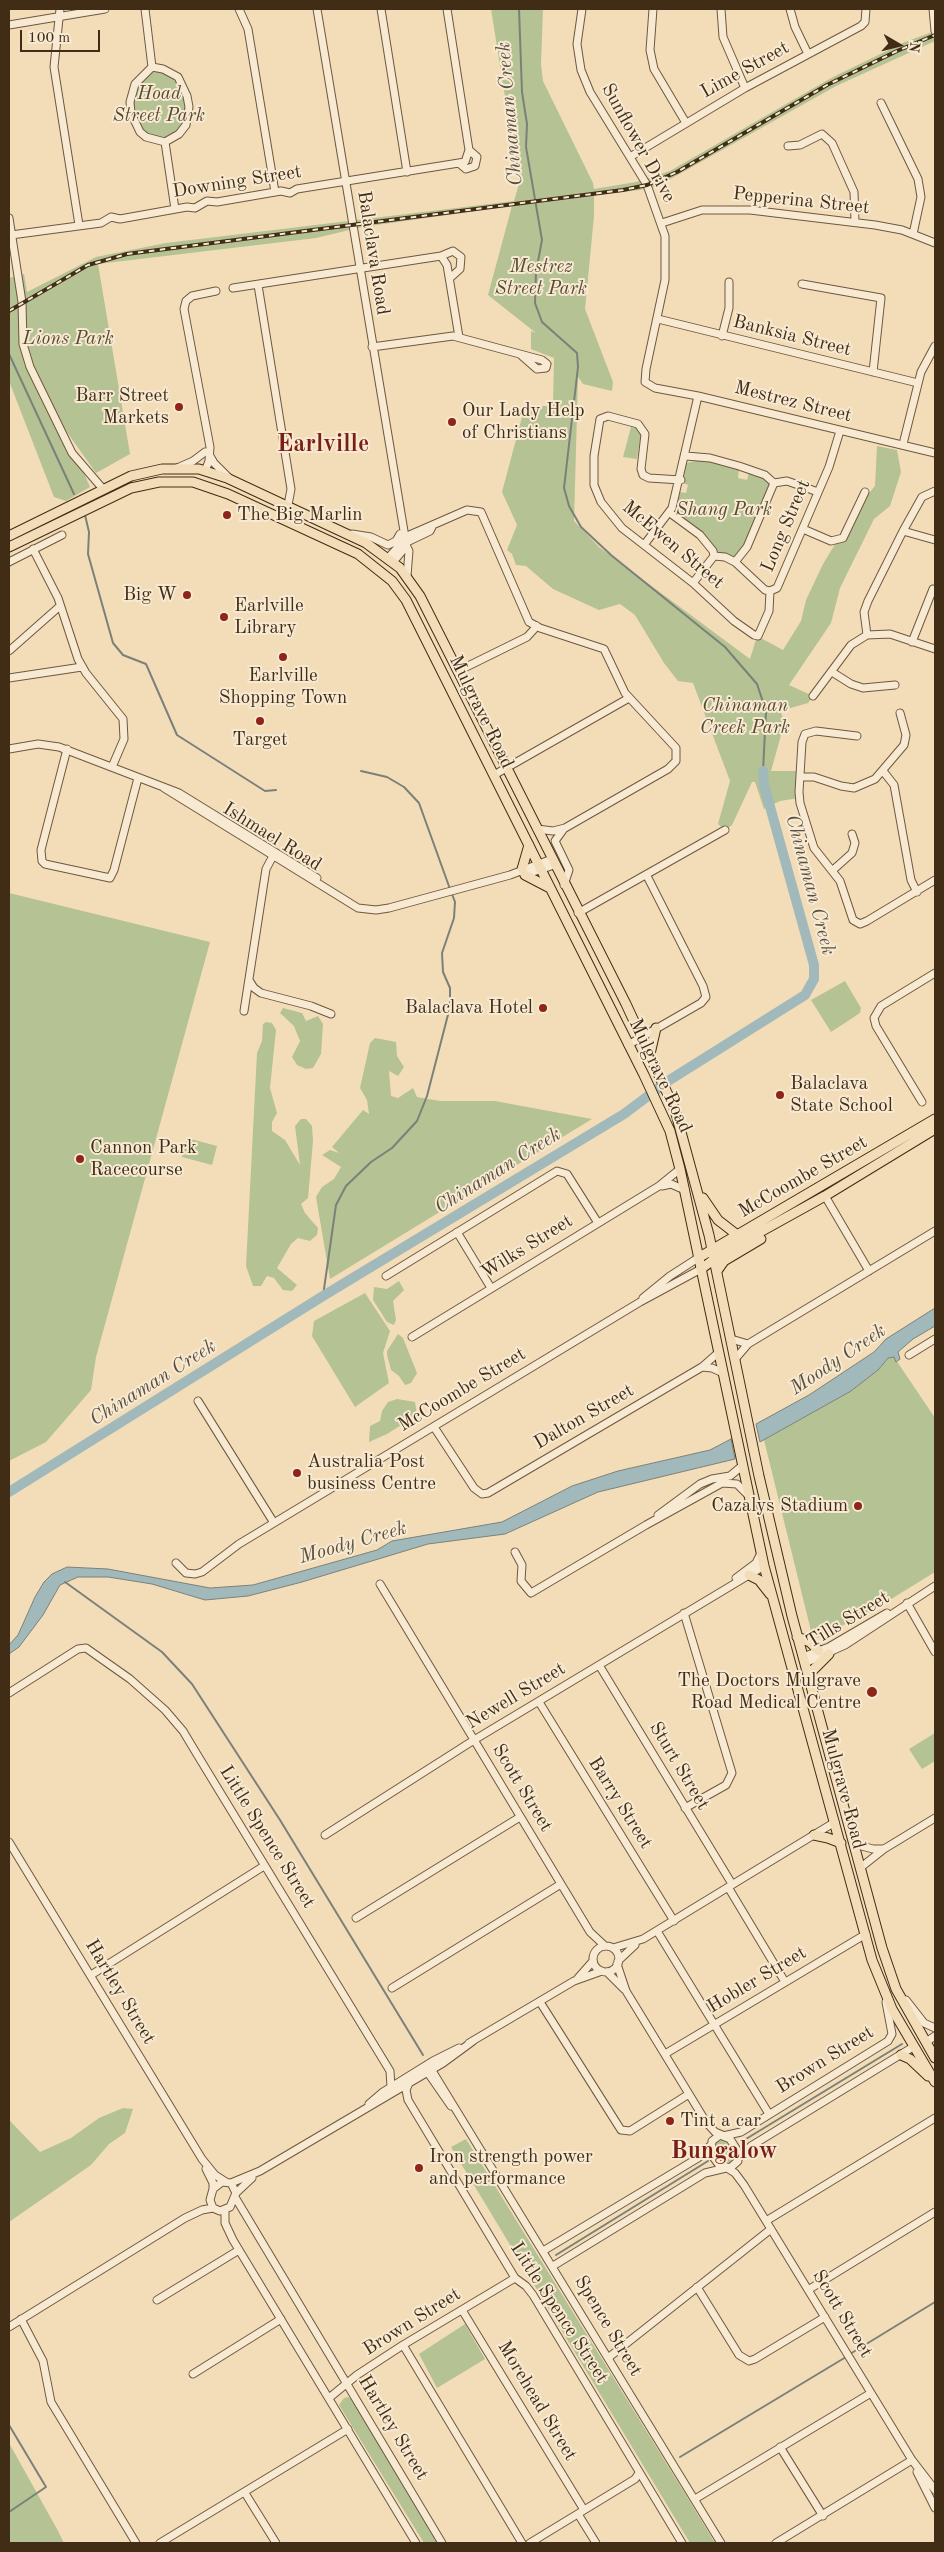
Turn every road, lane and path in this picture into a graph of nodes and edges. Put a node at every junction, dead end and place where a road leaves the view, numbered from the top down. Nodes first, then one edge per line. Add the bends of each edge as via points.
1 (105, 9) edge
2 (145, 9) edge
3 (239, 9) edge
4 (317, 9) edge
5 (382, 9) edge
6 (446, 9) edge
7 (582, 9) edge
8 (653, 9) edge
9 (721, 9) edge
10 (790, 9) edge
11 (866, 9) edge
12 (933, 9) edge
13 (59, 13) edge
14 (9, 25) edge
15 (935, 31) edge
16 (808, 54) junction
17 (152, 67) junction
18 (745, 88) junction
19 (881, 103) dead end
20 (686, 123) junction
21 (165, 142) junction
22 (788, 146) dead end
23 (469, 150) junction
24 (630, 156) junction
25 (460, 164) junction
26 (407, 172) junction
27 (345, 181) junction
28 (275, 192) junction
29 (175, 209) junction
30 (9, 218) edge
31 (855, 222) junction
32 (662, 223) junction
33 (79, 225) junction
34 (913, 234) junction
35 (12, 235) junction
36 (935, 243) edge
37 (441, 256) junction
38 (359, 268) junction
39 (450, 278) junction
40 (729, 282) dead end
41 (802, 284) dead end
42 (258, 285) junction
43 (233, 288) dead end
44 (216, 291) dead end
45 (658, 319) junction
46 (722, 336) junction
47 (459, 337) junction
48 (935, 346) edge
49 (372, 347) junction
50 (521, 356) dead end
51 (873, 372) junction
52 (645, 382) joint
53 (918, 383) junction
54 (698, 396) junction
55 (840, 431) junction
56 (903, 444) junction
57 (935, 453) edge
58 (208, 454) junction
59 (686, 456) junction
60 (176, 468) junction
61 (202, 470) junction
62 (231, 480) junction
63 (681, 480) junction
64 (196, 483) junction
65 (774, 483) junction
66 (103, 489) junction
67 (935, 491) edge
68 (818, 492) junction
69 (865, 492) dead end
70 (288, 505) junction
71 (670, 513) junction
72 (803, 529) junction
73 (903, 530) junction
74 (347, 533) junction
75 (62, 535) dead end
76 (9, 536) edge
77 (403, 538) junction
78 (935, 540) edge
79 (644, 546) junction
80 (9, 547) edge
81 (33, 549) junction
82 (714, 556) junction
83 (391, 560) junction
84 (9, 562) edge
85 (734, 562) junction
86 (380, 570) junction
87 (407, 576) junction
88 (693, 583) junction
89 (933, 589) dead end
90 (770, 591) junction
91 (60, 606) junction
92 (536, 626) junction
93 (867, 635) junction
94 (912, 642) junction
95 (935, 649) edge
96 (9, 651) edge
97 (935, 654) edge
98 (82, 666) junction
99 (458, 671) junction
100 (832, 672) junction
101 (9, 678) edge
102 (895, 685) dead end
103 (813, 696) dead end
104 (629, 698) junction
105 (900, 714) dead end
106 (857, 736) dead end
107 (9, 749) edge
108 (67, 749) junction
109 (112, 767) junction
110 (507, 769) junction
111 (883, 771) junction
112 (494, 775) junction
113 (800, 777) junction
114 (138, 778) junction
115 (565, 828) junction
116 (536, 829) junction
117 (725, 830) dead end
118 (852, 834) dead end
119 (529, 845) junction
120 (274, 855) junction
121 (553, 862) junction
122 (540, 867) junction
123 (833, 870) junction
124 (524, 872) junction
125 (647, 876) junction
126 (935, 880) edge
127 (564, 885) junction
128 (550, 888) junction
129 (917, 892) junction
130 (578, 913) junction
131 (935, 974) edge
132 (249, 980) junction
133 (244, 1011) dead end
134 (331, 1014) dead end
135 (656, 1028) junction
136 (642, 1037) junction
137 (628, 1044) junction
138 (650, 1054) junction
139 (922, 1102) dead end
140 (935, 1114) edge
141 (935, 1119) edge
142 (935, 1129) edge
143 (904, 1138) junction
144 (680, 1169) junction
145 (659, 1186) junction
146 (685, 1190) junction
147 (698, 1192) junction
148 (825, 1196) junction
149 (598, 1223) junction
150 (768, 1228) junction
151 (935, 1231) edge
152 (457, 1232) junction
153 (736, 1234) junction
154 (712, 1249) junction
155 (698, 1258) junction
156 (714, 1259) junction
157 (701, 1269) junction
158 (869, 1271) junction
159 (717, 1272) junction
160 (386, 1276) dead end
161 (491, 1288) junction
162 (640, 1302) junction
163 (412, 1336) dead end
164 (732, 1339) junction
165 (935, 1339) edge
166 (748, 1344) junction
167 (719, 1352) junction
168 (909, 1355) dead end
169 (736, 1358) junction
170 (702, 1367) junction
171 (723, 1373) junction
172 (198, 1401) dead end
173 (434, 1426) junction
174 (742, 1466) junction
175 (712, 1479) junction
176 (715, 1487) junction
177 (748, 1495) junction
178 (274, 1523) junction
179 (646, 1525) junction
180 (515, 1552) dead end
181 (761, 1553) junction
182 (778, 1557) junction
183 (176, 1563) dead end
184 (764, 1566) junction
185 (749, 1575) junction
186 (380, 1584) dead end
187 (935, 1586) edge
188 (727, 1587) junction
189 (773, 1598) junction
190 (907, 1603) junction
191 (684, 1613) junction
192 (798, 1637) junction
193 (819, 1651) junction
194 (935, 1652) edge
195 (829, 1654) junction
196 (804, 1660) junction
197 (792, 1664) junction
198 (599, 1665) junction
199 (808, 1675) junction
200 (9, 1693) edge
201 (538, 1702) junction
202 (474, 1740) junction
203 (685, 1808) junction
204 (520, 1816) junction
205 (846, 1817) junction
206 (935, 1818) edge
207 (835, 1822) junction
208 (324, 1835) dead end
209 (814, 1835) junction
210 (9, 1842) edge
211 (841, 1843) junction
212 (854, 1844) junction
213 (884, 1849) junction
214 (264, 1866) junction
215 (860, 1868) junction
216 (561, 1884) junction
217 (730, 1886) junction
218 (356, 1918) dead end
219 (674, 1920) junction
220 (657, 1931) junction
221 (590, 1932) junction
222 (866, 1934) junction
223 (643, 1939) junction
224 (605, 1946) junction
225 (613, 1948) junction
226 (593, 1958) junction
227 (618, 1962) junction
228 (604, 1971) junction
229 (91, 1975) junction
230 (574, 1981) junction
231 (785, 1982) junction
232 (392, 1988) dead end
233 (896, 1989) junction
234 (626, 1991) junction
235 (885, 1996) junction
236 (540, 2002) junction
237 (714, 2024) junction
238 (935, 2028) edge
239 (935, 2036) edge
240 (924, 2039) junction
241 (473, 2042) junction
242 (913, 2047) junction
243 (459, 2052) junction
244 (664, 2054) junction
245 (901, 2055) junction
246 (935, 2058) edge
247 (428, 2068) junction
248 (390, 2071) junction
249 (416, 2079) junction
250 (406, 2081) junction
251 (935, 2082) edge
252 (440, 2084) junction
253 (392, 2090) junction
254 (689, 2094) junction
255 (443, 2096) junction
256 (408, 2100) junction
257 (769, 2114) junction
258 (935, 2118) edge
259 (706, 2122) junction
260 (467, 2126) junction
261 (740, 2132) junction
262 (722, 2136) junction
263 (710, 2145) junction
264 (735, 2145) junction
265 (751, 2146) junction
266 (698, 2158) junction
267 (202, 2159) junction
268 (714, 2159) junction
269 (738, 2159) junction
270 (727, 2168) junction
271 (260, 2171) junction
272 (705, 2173) junction
273 (229, 2182) junction
274 (744, 2185) junction
275 (212, 2192) junction
276 (236, 2195) junction
277 (215, 2209) junction
278 (227, 2209) junction
279 (935, 2212) edge
280 (185, 2218) junction
281 (766, 2221) junction
282 (253, 2228) junction
283 (771, 2229) junction
284 (233, 2240) junction
285 (240, 2250) junction
286 (543, 2251) junction
287 (553, 2266) junction
288 (515, 2278) junction
289 (697, 2287) junction
290 (808, 2290) junction
291 (157, 2300) dead end
292 (44, 2304) junction
293 (462, 2310) junction
294 (825, 2317) junction
295 (21, 2319) junction
296 (281, 2319) junction
297 (9, 2325) edge
298 (403, 2345) junction
299 (608, 2358) junction
300 (193, 2374) dead end
301 (347, 2383) junction
302 (871, 2392) junction
303 (329, 2398) junction
304 (348, 2429) junction
305 (780, 2447) junction
306 (912, 2460) junction
307 (639, 2473) junction
308 (935, 2490) edge
309 (245, 2493) junction
310 (695, 2499) junction
311 (935, 2508) edge
312 (581, 2512) junction
313 (823, 2516) junction
314 (172, 2540) edge
315 (136, 2543) edge
316 (160, 2543) edge
317 (276, 2543) edge
318 (416, 2543) edge
319 (442, 2543) edge
320 (522, 2543) edge
321 (530, 2543) edge
322 (596, 2543) edge
323 (682, 2543) edge
324 (721, 2543) edge
325 (776, 2543) edge

1 - 13 street
2 - 17 street
3 - 28 street via 248,29
4 - 27 street, Balaclava Road
5 - 26 street
6 - 23 street
7 - 24 street, Sunflower Drive via 577,44 581,70 590,92
8 - 20 street via 651,61
9 - 18 street via 723,37
10 - 16 street
11 - 16 street, Lime Street via 862,26
12 - 15 street
13 - 14 street
13 - 33 street via 54,67
16 - 18 street, Lime Street
17 - 21 street via 136,84 130,102 140,132
17 - 21 street via 178,78 187,96 186,125 180,134
18 - 20 street, Lime Street
19 - 34 street via 918,179 921,197
20 - 24 street, Lime Street
21 - 29 street
22 - 31 street via 800,145 822,134 832,144 854,192
23 - 25 street, Downing Street via 468,158
23 - 25 street via 477,157 475,166 466,169
24 - 32 street, Sunflower Drive via 647,185
25 - 26 street, Downing Street
26 - 27 street, Downing Street
27 - 28 street, Downing Street via 290,193
27 - 38 street, Balaclava Road
28 - 29 street, Downing Street via 207,201 196,208
29 - 33 street, Downing Street via 120,219 111,217 101,223
30 - 35 street
31 - 32 street, Pepperina Street via 723,209 691,212
31 - 34 street, Pepperina Street
32 - 45 street, Sunflower Drive via 666,264
33 - 35 street, Downing Street
34 - 36 street, Pepperina Street
35 - 66 street via 22,302 23,344 30,367 72,453
37 - 38 street
37 - 39 street via 446,260
37 - 39 street via 453,251 461,257 460,269
38 - 42 street
38 - 49 street, Balaclava Road
39 - 47 street
40 - 46 street via 729,308
41 - 51 street via 881,298
42 - 43 street
42 - 70 street via 292,489
44 - 58 street via 192,296 186,301 184,314
45 - 46 street, Banksia Street
45 - 52 street, Sunflower Drive
46 - 51 street, Banksia Street
47 - 49 street via 441,336
47 - 50 street
48 - 53 street
49 - 77 street, Balaclava Road
51 - 53 street, Banksia Street
52 - 54 street, Mestrez Street via 655,388
53 - 56 street
54 - 55 street, Mestrez Street
54 - 59 street
55 - 56 street, Mestrez Street
55 - 68 street, Long Street
56 - 57 street, Mestrez Street
58 - 60 street
58 - 61 street
58 - 62 street
59 - 63 street
59 - 65 street via 739,466 765,475
60 - 61 main road, Mulgrave Road
60 - 66 main road, Mulgrave Road via 137,474
61 - 62 main road, Mulgrave Road
61 - 64 main road
62 - 70 main road, Mulgrave Road
63 - 71 street
63 - 79 street, McEwen Street via 646,477 641,469 645,439 641,426 603,416 599,422 594,456 596,494 614,520
64 - 80 main road, Mulgrave Road via 159,482 131,488
64 - 86 main road, Mulgrave Road via 228,494 352,551
65 - 68 street via 787,481
65 - 85 street via 747,547
66 - 76 main road, Mulgrave Road
67 - 73 street via 924,495
68 - 72 street, Long Street
69 - 72 street via 843,538 831,541
70 - 74 main road, Mulgrave Road
71 - 79 street
71 - 82 street via 700,535
72 - 90 street, Long Street via 780,584
73 - 78 street
73 - 93 street via 866,607 864,623
74 - 77 street via 371,537 387,545
74 - 83 main road, Mulgrave Road
75 - 81 street
77 - 83 street
77 - 87 street, Balaclava Road via 408,551
77 - 92 street via 467,510 481,512 528,619
79 - 88 street, McEwen Street
81 - 84 street
81 - 91 street
82 - 85 street, Long Street
82 - 88 street
83 - 86 main road
83 - 87 main road, Mulgrave Road
85 - 90 street, Long Street via 762,588
86 - 112 main road, Mulgrave Road via 397,586 410,606
87 - 99 main road, Mulgrave Road
88 - 90 street, McEwen Street via 734,621 756,636 769,611
89 - 94 street
91 - 96 street
91 - 98 street
92 - 99 street via 527,637
92 - 104 street via 604,649
93 - 94 street via 885,633
93 - 100 street via 851,645
94 - 95 street
94 - 97 street
98 - 101 street
98 - 109 street via 123,718 124,739
99 - 110 main road, Mulgrave Road
100 - 102 street via 863,688
100 - 103 street
104 - 110 street
104 - 115 street via 673,744 678,756 671,767
105 - 111 street via 906,735 904,745
106 - 113 street via 816,731 805,734
107 - 108 street, Ishmael Road via 42,744
108 - 109 street, Ishmael Road
108 - 114 street via 41,850 42,861 46,864 110,878
109 - 114 street, Ishmael Road
110 - 112 street
110 - 116 main road, Mulgrave Road
111 - 113 street via 868,784 854,788 814,777
111 - 129 street via 894,785 911,880
112 - 119 main road, Mulgrave Road
113 - 123 street via 800,803 811,840
114 - 120 street, Ishmael Road via 164,788
115 - 116 street via 553,831
115 - 127 street via 555,841 569,870
116 - 121 main road, Mulgrave Road
117 - 125 street
118 - 123 street via 855,843 852,853
119 - 122 main road, Mulgrave Road
119 - 124 main road
120 - 124 street, Ishmael Road via 350,904 364,908 385,909
120 - 132 street via 265,881
121 - 122 street, Ishmael Road
121 - 127 main road, Mulgrave Road
122 - 124 street, Ishmael Road
122 - 128 main road, Mulgrave Road
123 - 129 street via 840,881 850,916 856,923 867,922
124 - 128 main road
125 - 130 street
125 - 135 street via 704,986 706,997
126 - 129 street
127 - 130 main road, Mulgrave Road
128 - 137 main road, Mulgrave Road
130 - 136 main road, Mulgrave Road
131 - 139 street via 881,1006 874,1018
132 - 133 street
132 - 134 street via 261,992
135 - 136 street
135 - 138 main road
136 - 137 street
136 - 138 main road, Mulgrave Road
137 - 144 main road, Mulgrave Road via 672,1136
138 - 147 main road, Mulgrave Road via 682,1130
140 - 143 street
141 - 143 main road, McCoombe Street
142 - 148 main road, McCoombe Street
143 - 153 main road, McCoombe Street
144 - 145 street, Wilks Street
144 - 146 main road, Mulgrave Road
145 - 146 street via 671,1184
145 - 149 street, Wilks Street
146 - 155 main road, Mulgrave Road
147 - 153 main road via 718,1220
147 - 154 main road, Mulgrave Road
148 - 150 main road, McCoombe Street
148 - 158 street
149 - 152 street via 568,1175 562,1171 555,1172
149 - 161 street, Wilks Street
150 - 156 main road, McCoombe Street
150 - 159 main road via 762,1238 724,1261
151 - 158 street
152 - 160 street
152 - 161 street
153 - 154 main road, McCoombe Street
154 - 155 main road, McCoombe Street
154 - 156 main road, Mulgrave Road
155 - 157 main road, Mulgrave Road
155 - 162 street, McCoombe Street via 670,1276
156 - 157 main road, McCoombe Street
156 - 159 main road, Mulgrave Road
157 - 162 street, McCoombe Street
157 - 167 main road, Mulgrave Road
158 - 166 street
159 - 164 main road, Mulgrave Road
161 - 163 street, Wilks Street
162 - 173 street, McCoombe Street
164 - 166 street
164 - 169 main road, Mulgrave Road
165 - 168 street
166 - 169 street
167 - 170 street, Dalton Street
167 - 171 main road, Mulgrave Road
169 - 182 main road, Mulgrave Road
170 - 171 street
170 - 173 street, Dalton Street via 500,1487 482,1494 469,1482
171 - 174 main road, Mulgrave Road
172 - 178 street
173 - 178 street, McCoombe Street
174 - 175 street via 730,1476
174 - 177 main road, Mulgrave Road
175 - 176 street
175 - 179 street via 683,1495
176 - 177 street via 732,1482
176 - 179 street
177 - 181 main road, Mulgrave Road
178 - 183 street, McCoombe Street via 198,1573 186,1573
179 - 180 street via 532,1593 521,1581 522,1565
181 - 184 main road, Mulgrave Road
181 - 188 street, Newell Street via 756,1563
182 - 184 main road
182 - 192 main road, Mulgrave Road
184 - 185 street, Newell Street
184 - 189 main road, Mulgrave Road
185 - 188 street, Newell Street
185 - 189 main road via 760,1582
186 - 202 street, Scott Street
187 - 190 street, Tills Street
188 - 191 street, Newell Street
189 - 197 main road, Mulgrave Road
190 - 193 street, Tills Street
190 - 194 street
190 - 195 street, Tills Street
191 - 198 street, Newell Street
191 - 203 street via 732,1773 726,1785
192 - 193 main road
192 - 196 main road, Mulgrave Road
193 - 196 street, Tills Street
195 - 196 street, Tills Street
195 - 199 main road
196 - 197 main road
196 - 199 main road, Mulgrave Road
197 - 207 main road, Mulgrave Road
198 - 201 street, Newell Street
198 - 203 street, Sturt Street
199 - 205 main road, Mulgrave Road
200 - 214 street, Little Spence Street via 78,1649 86,1648 130,1679 183,1731
201 - 202 street, Newell Street
201 - 219 street, Barry Street
202 - 204 street, Scott Street
202 - 208 street, Newell Street
203 - 217 street, Sturt Street
204 - 216 street, Scott Street
204 - 218 street
205 - 207 main road
205 - 212 main road, Mulgrave Road
206 - 213 street
207 - 209 street
207 - 211 main road, Mulgrave Road
209 - 211 main road
209 - 217 street
210 - 229 street, Hartley Street
211 - 222 main road, Mulgrave Road
212 - 213 street
212 - 215 main road, Mulgrave Road
213 - 215 street
214 - 229 street
214 - 248 street, Little Spence Street
215 - 233 main road, Mulgrave Road
216 - 221 street, Scott Street
216 - 232 street
217 - 219 street
217 - 231 street, Sturt Street
219 - 220 street
220 - 223 street
220 - 237 street
221 - 224 street, Scott Street
221 - 226 street, Scott Street
222 - 231 street, Hobler Street
222 - 235 main road, Mulgrave Road
223 - 225 street
223 - 227 street
224 - 225 street
224 - 226 street via 598,1949
225 - 227 street
226 - 228 street via 596,1968
226 - 230 street
227 - 228 street via 613,1969
227 - 234 street
228 - 230 street
228 - 234 street
229 - 267 street, Hartley Street
230 - 236 street
231 - 237 street, Hobler Street
233 - 238 street via 920,2020
233 - 240 main road, Mulgrave Road
234 - 244 street
235 - 242 main road, Mulgrave Road
235 - 257 street, Brown Street via 892,2032 890,2039
236 - 241 street
236 - 254 street via 617,2128 625,2131 633,2128
237 - 244 street, Hobler Street
237 - 257 street
238 - 240 street, Brown Street
239 - 240 street, Brown Street
240 - 242 main road, Brown Street
240 - 246 main road, Mulgrave Road
241 - 243 street
241 - 247 street
242 - 245 street, Brown Street
242 - 251 main road, Mulgrave Road
243 - 247 street
243 - 252 street via 442,2068
244 - 254 street
245 - 251 main road
245 - 265 street, Brown Street
247 - 249 street
247 - 250 street
247 - 252 street, Spence Street
247 - 255 street, Spence Street
248 - 250 street, Little Spence Street
248 - 253 street, Little Spence Street
249 - 250 street
249 - 255 street via 427,2080
250 - 253 street
250 - 256 street
252 - 260 street, Spence Street
253 - 256 street
253 - 271 street
254 - 259 street
255 - 260 street, Spence Street
256 - 288 street, Little Spence Street
257 - 261 street, Brown Street
258 - 281 street
259 - 262 street
259 - 263 street
260 - 286 street, Spence Street
261 - 262 street, Brown Street
261 - 264 street via 735,2137
262 - 263 street via 715,2137
262 - 264 street
263 - 266 street
263 - 268 street
264 - 265 street via 742,2148
264 - 269 street
265 - 269 street, Brown Street
266 - 268 street via 707,2155
266 - 286 street
267 - 273 street, Hartley Street via 215,2175
267 - 275 street, Hartley Street via 213,2183
268 - 270 street
268 - 272 street
269 - 270 street via 734,2166
269 - 274 street, Scott Street
270 - 272 street
270 - 274 street, Scott Street
271 - 273 street
271 - 276 street
272 - 287 street
273 - 275 street via 220,2183
273 - 276 street
274 - 281 street, Scott Street
275 - 277 street via 210,2203
275 - 280 street
276 - 278 street
276 - 282 street, Hartley Street
277 - 278 street
277 - 280 street via 202,2210
277 - 284 street, Hartley Street
278 - 282 street, Hartley Street via 240,2211
278 - 284 street, Hartley Street via 224,2220
279 - 290 street
280 - 292 street
281 - 283 street, Scott Street
282 - 301 street, Hartley Street
283 - 289 street
283 - 290 street, Scott Street
284 - 285 street, Hartley Street
285 - 291 street
285 - 296 street, Hartley Street
286 - 287 street, Spence Street
287 - 299 street, Spence Street
288 - 293 street, Brown Street
288 - 307 street, Little Spence Street via 533,2295
289 - 294 street via 739,2356 749,2361
289 - 299 street
290 - 294 street, Scott Street
292 - 295 street
292 - 297 street
293 - 298 street, Brown Street
293 - 312 street, Morehead Street
294 - 302 street, Scott Street
295 - 297 street
295 - 315 street via 44,2361 50,2402
296 - 300 street
296 - 303 street, Hartley Street
298 - 301 street, Brown Street
298 - 320 street
299 - 310 street, Spence Street
301 - 303 street, Brown Street
301 - 319 street, Hartley Street
302 - 305 street
302 - 306 street, Scott Street
303 - 304 street, Hartley Street
304 - 309 street
304 - 318 street, Hartley Street
305 - 310 street
305 - 313 street
306 - 308 street, Scott Street
306 - 311 street, Scott Street
306 - 313 street
307 - 312 street
307 - 323 street, Little Spence Street
309 - 314 street
309 - 317 street
310 - 324 street, Spence Street
312 - 321 street
312 - 322 street, Morehead Street
313 - 325 street
314 - 316 street

